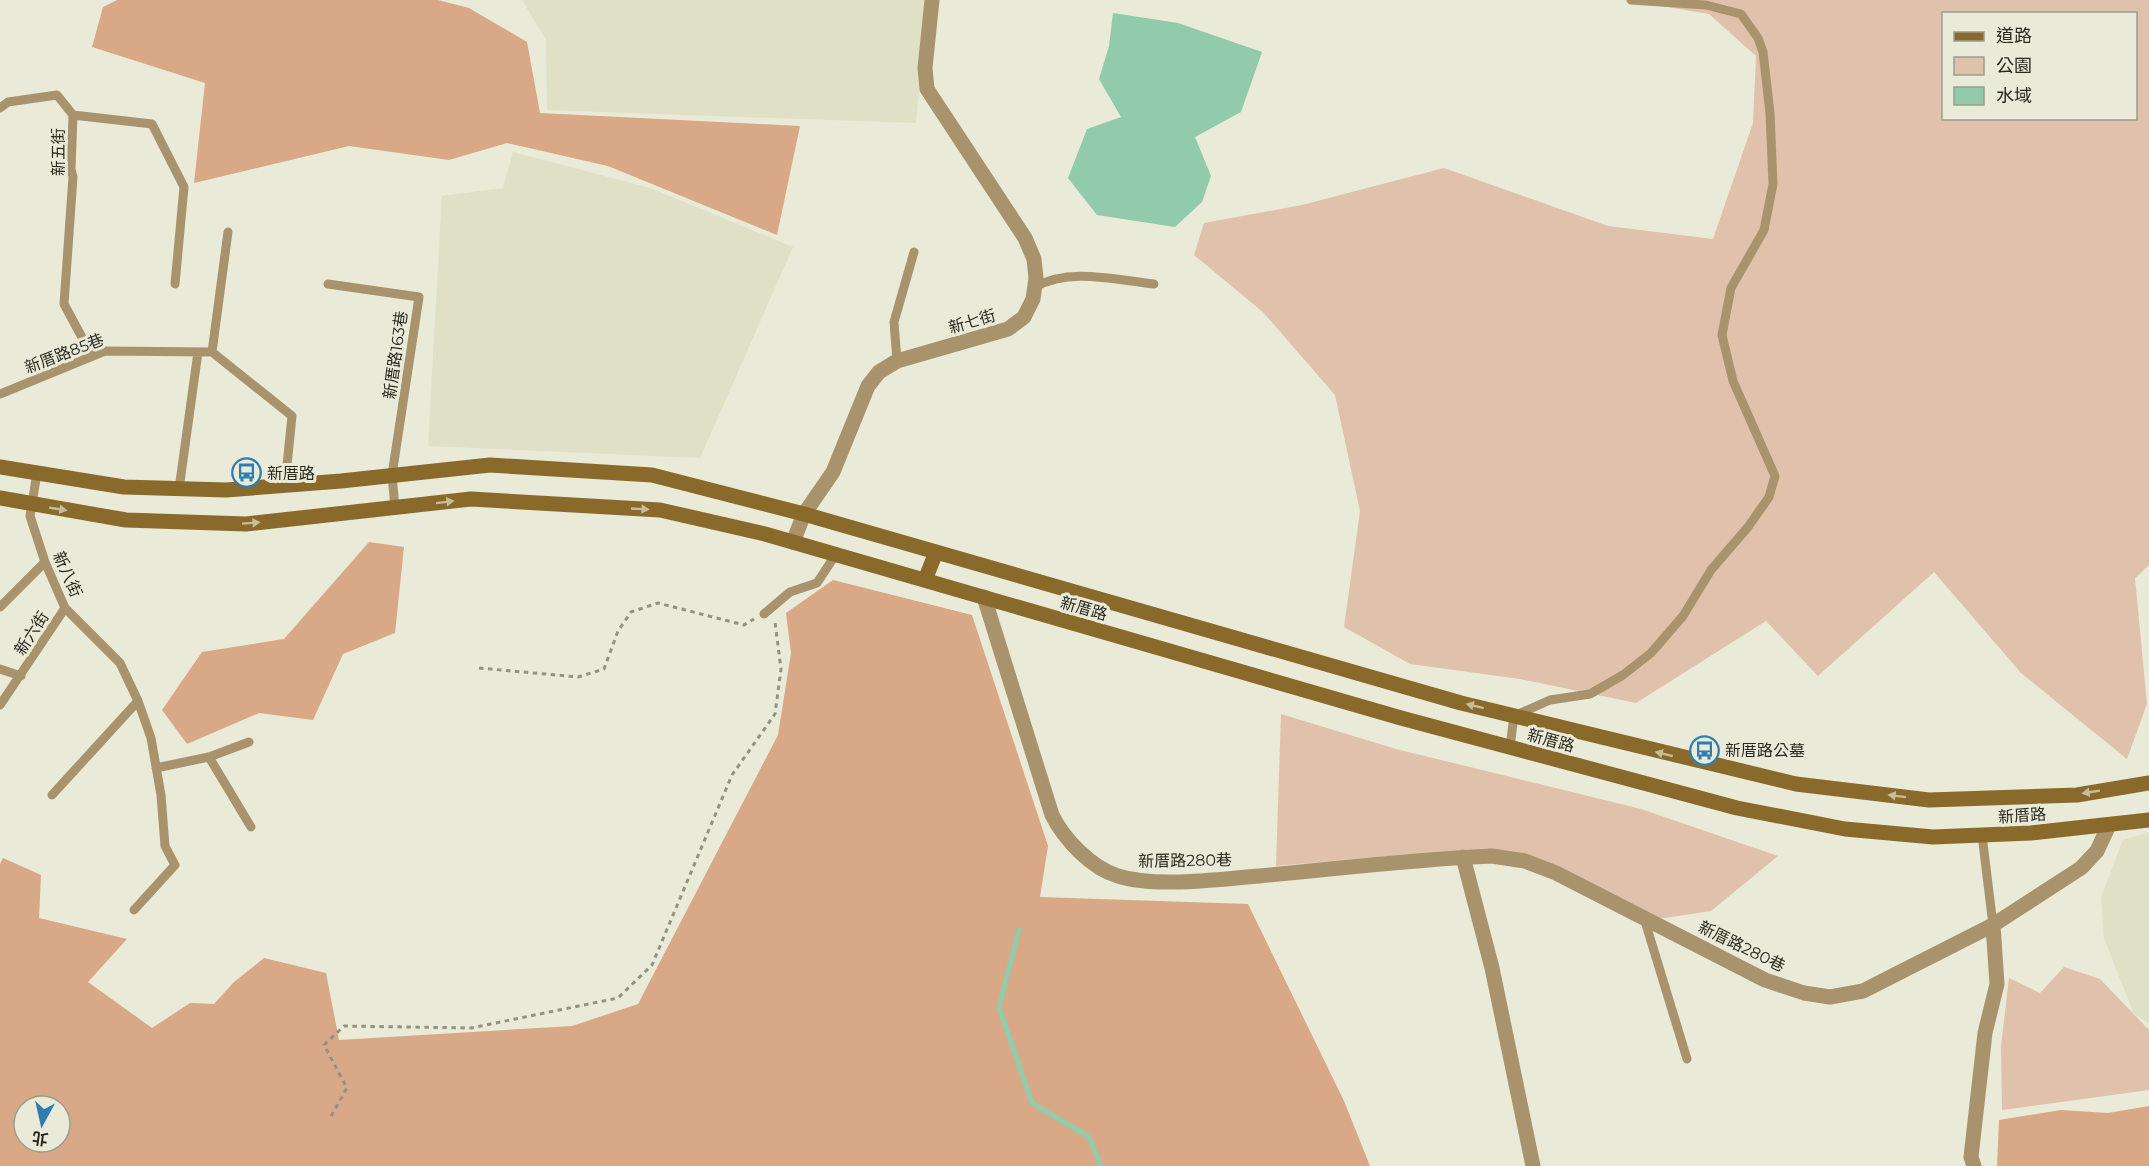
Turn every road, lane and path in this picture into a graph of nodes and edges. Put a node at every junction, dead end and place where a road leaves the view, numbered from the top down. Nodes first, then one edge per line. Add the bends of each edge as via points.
1 (932, 0) edge
2 (1631, 0) edge
3 (0, 108) edge
4 (73, 115) junction
5 (228, 232) dead end
6 (914, 252) dead end
7 (175, 284) dead end
8 (328, 284) dead end
9 (1154, 284) dead end
10 (1035, 287) junction
11 (198, 352) junction
12 (212, 352) junction
13 (92, 356) junction
14 (897, 361) junction
15 (0, 394) edge
16 (0, 467) edge
17 (37, 473) junction
18 (392, 475) junction
19 (285, 485) junction
20 (179, 489) junction
21 (0, 498) edge
22 (30, 505) junction
23 (395, 508) junction
24 (804, 514) junction
25 (793, 542) junction
26 (936, 552) junction
27 (836, 554) junction
28 (45, 562) junction
29 (925, 580) junction
30 (984, 597) junction
31 (774, 606) junction
32 (0, 607) edge
33 (65, 608) junction
34 (764, 614) joint
35 (479, 668) dead end
36 (0, 669) edge
37 (21, 676) junction
38 (138, 701) junction
39 (0, 705) edge
40 (1514, 716) junction
41 (249, 742) dead end
42 (1510, 747) junction
43 (209, 757) junction
44 (156, 768) junction
45 (2149, 783) edge
46 (52, 795) dead end
47 (2149, 820) edge
48 (2109, 825) junction
49 (251, 827) dead end
50 (1982, 835) junction
51 (1463, 857) junction
52 (134, 910) dead end
53 (1644, 918) junction
54 (1993, 925) junction
55 (1687, 1059) dead end
56 (331, 1116) dead end
57 (1533, 1166) edge
58 (1974, 1166) edge

1 - 10 street, 新七街 via 925,68 927,89 1025,238 1034,259
2 - 40 lane via 1706,5 1741,14 1763,52 1773,184 1764,230 1731,288 1722,335 1733,381 1775,476 1769,497 1748,527 1711,570 1683,616 1651,653 1590,694 1550,700
3 - 4 lane via 8,102 57,95
4 - 7 lane, 新五街 via 152,123 184,187
4 - 13 lane, 新五街 via 64,304
5 - 12 lane
6 - 14 lane via 894,322
8 - 18 lane, 新厝路163巷 via 418,297
9 - 10 lane via 1074,276 1050,278
10 - 14 street, 新七街 via 1024,317 1008,329
11 - 12 lane, 新厝路85巷
11 - 13 lane, 新厝路85巷 via 119,349
11 - 20 lane
12 - 19 lane via 292,416
13 - 15 lane, 新厝路85巷
14 - 24 street, 新七街 via 879,372 868,386 833,472
16 - 17 street, 新厝路
17 - 20 street, 新厝路 via 124,487
17 - 22 lane, 新八街
18 - 19 street, 新厝路
18 - 23 lane, 新厝路163巷
18 - 24 street, 新厝路 via 490,465 652,475
19 - 20 street, 新厝路
21 - 22 street, 新厝路
22 -> 23 street, 新厝路 via 126,520 246,524
22 - 28 lane, 新八街
23 -> 25 street, 新厝路 via 471,499 660,510
24 - 25 street, 新七街
24 - 26 street, 新厝路
25 - 27 street, 新厝路
26 - 29 street
40 -> 26 street, 新厝路
27 - 29 street, 新厝路
27 - 31 lane via 817,583 790,592
28 - 32 lane
28 - 33 lane, 新八街
29 - 30 street, 新厝路
30 - 42 street, 新厝路
30 - 51 street, 新厝路280巷 via 1052,815 1068,840 1115,876 1135,880 1206,880
31 - 34 lane
31 - 56 path via 781,669 775,714 732,775 652,965 618,998 548,1014 471,1028 344,1026 324,1045 347,1088
33 - 37 lane, 新六街
33 - 38 lane, 新八街 via 120,663
34 - 35 path via 744,625 658,603 631,612 618,631 604,669 578,677
36 - 37 lane
37 - 39 lane, 新六街
38 - 44 lane, 新八街
38 - 46 lane
40 - 42 lane
45 -> 40 street, 新厝路 via 2077,795 1929,800 1796,784
41 - 43 lane
42 - 50 street, 新厝路 via 1737,808 1835,827 1933,837
43 - 44 lane
43 - 49 lane
44 - 52 lane, 新八街 via 165,846 175,865
47 - 48 street, 新厝路
48 - 50 street, 新厝路
48 - 54 street, 新厝路280巷 via 2097,851 2081,868
50 - 54 lane
51 - 53 street, 新厝路280巷 via 1525,861
51 - 57 street via 1492,968
53 - 54 street, 新厝路280巷 via 1765,980 1830,997 1863,991
53 - 55 lane
54 - 58 street via 1997,984 1985,1033 1971,1157

